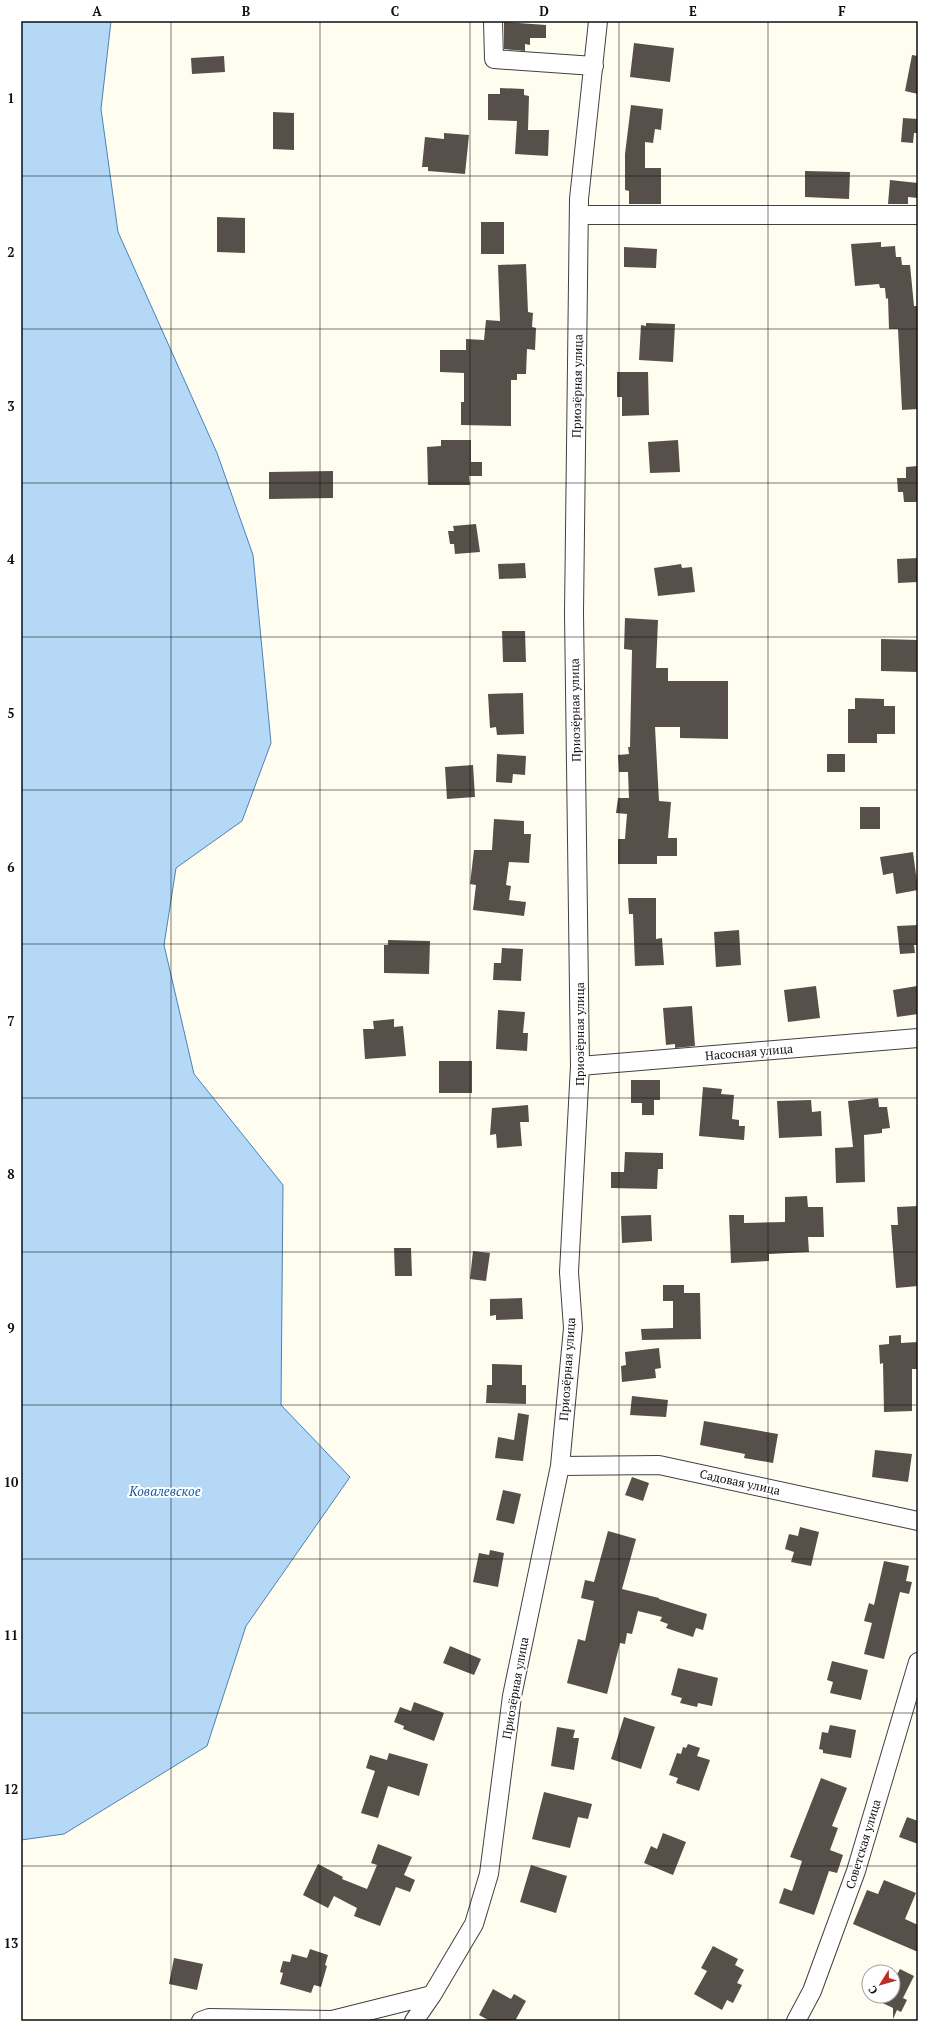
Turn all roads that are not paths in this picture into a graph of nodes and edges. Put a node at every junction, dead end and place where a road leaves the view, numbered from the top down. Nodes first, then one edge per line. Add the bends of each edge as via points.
1 (493, 21) edge
2 (598, 21) edge
3 (594, 66) junction
4 (579, 215) junction
5 (918, 215) edge
6 (918, 1038) edge
7 (580, 1066) junction
8 (560, 1466) junction
9 (918, 1521) edge
10 (918, 1662) edge
11 (432, 1995) junction
12 (200, 2021) edge
13 (414, 2021) edge
14 (796, 2021) edge

1 - 3 street via 494,60
2 - 3 street, Приозёрная улица
3 - 4 street, Приозёрная улица
4 - 5 street
4 - 7 street, Приозёрная улица via 574,613
6 - 7 street, Насосная улица
7 - 8 street, Приозёрная улица via 569,1272 572,1328
8 - 9 street, Садовая улица via 659,1465
8 - 11 street, Приозёрная улица via 512,1696 489,1874 474,1924
10 - 14 street, Советская улица via 856,1871 812,1991
11 - 12 street via 332,2020 209,2018
11 - 13 street, Приозёрная улица

